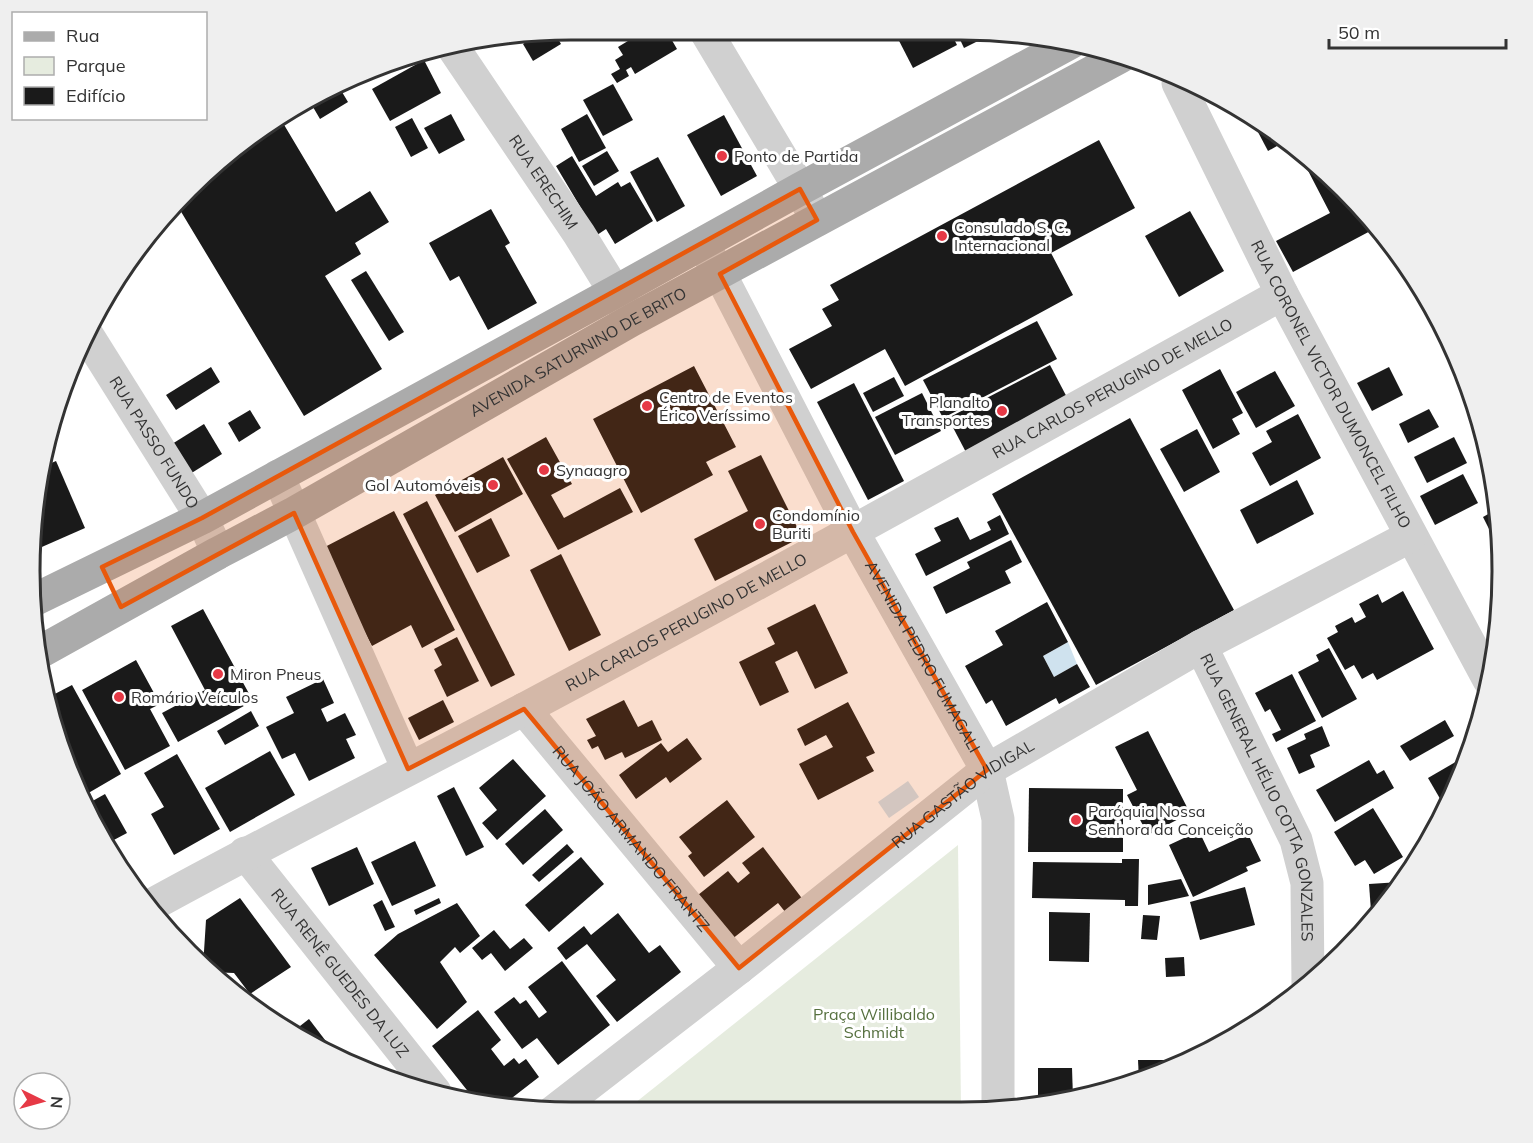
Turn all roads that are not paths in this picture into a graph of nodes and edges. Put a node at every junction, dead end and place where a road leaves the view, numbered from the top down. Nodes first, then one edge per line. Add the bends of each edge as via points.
1 (711, 40) edge
2 (1058, 50) edge
3 (457, 54) edge
4 (1080, 55) edge
5 (1110, 62) edge
6 (1090, 74) junction
7 (1180, 88) edge
8 (800, 189) junction
9 (817, 220) junction
10 (702, 244) junction
11 (720, 274) junction
12 (615, 292) junction
13 (1282, 294) junction
14 (632, 320) junction
15 (92, 343) edge
16 (278, 476) junction
17 (294, 513) junction
18 (202, 518) junction
19 (853, 532) junction
20 (1411, 536) junction
21 (218, 553) junction
22 (102, 567) junction
23 (41, 596) edge
24 (121, 607) junction
25 (1201, 646) junction
26 (46, 648) edge
27 (1483, 668) edge
28 (525, 709) junction
29 (408, 769) junction
30 (987, 771) junction
31 (245, 853) junction
32 (156, 902) edge
33 (739, 968) junction
34 (1308, 974) edge
35 (427, 1082) edge
36 (998, 1101) edge
37 (566, 1102) edge

1 - 8 street
2 - 8 main road
3 - 12 street, RUA ERECHIM
4 - 6 street
5 - 6 main road, AVENIDA SATURNINO DE BRITO
6 - 9 main road, AVENIDA SATURNINO DE BRITO
7 - 13 street, RUA CORONEL VICTOR DUMONCEL FILHO
8 - 9 street
8 - 10 main road
9 - 11 main road, AVENIDA SATURNINO DE BRITO
10 - 11 street, AVENIDA PEDRO FUMAGALI
10 - 12 main road
11 - 14 main road, AVENIDA SATURNINO DE BRITO
11 - 19 street, AVENIDA PEDRO FUMAGALI
12 - 14 street, RUA ERECHIM
12 - 16 main road
13 - 19 street, RUA CARLOS PERUGINO DE MELLO
13 - 20 street, RUA CORONEL VICTOR DUMONCEL FILHO
14 - 17 main road, AVENIDA SATURNINO DE BRITO
15 - 18 street, RUA PASSO FUNDO
16 - 17 street
16 - 18 main road
17 - 21 main road, AVENIDA SATURNINO DE BRITO
17 - 29 street
18 - 21 street, RUA PASSO FUNDO
18 - 22 main road
19 - 28 street, RUA CARLOS PERUGINO DE MELLO
19 - 30 street, AVENIDA PEDRO FUMAGALI
20 - 25 street, RUA GASTÃO VIDIGAL
20 - 27 street, RUA CORONEL VICTOR DUMONCEL FILHO
21 - 24 main road, AVENIDA SATURNINO DE BRITO
22 - 23 main road
22 - 24 main road
24 - 26 main road, AVENIDA SATURNINO DE BRITO
25 - 30 street, RUA GASTÃO VIDIGAL
25 - 34 street, RUA GENERAL HÉLIO COTTA GONZALES via 1296,840 1307,883
28 - 29 street, RUA CARLOS PERUGINO DE MELLO
28 - 33 street, RUA JOÃO ARMANDO FRANTZ
29 - 31 street, RUA CARLOS PERUGINO DE MELLO
30 - 33 street, RUA GASTÃO VIDIGAL
30 - 36 street, AVENIDA PEDRO FUMAGALI via 998,819
31 - 32 street, RUA CARLOS PERUGINO DE MELLO
31 - 35 street, RUA RENÊ GUEDES DA LUZ
33 - 37 street, RUA GASTÃO VIDIGAL

